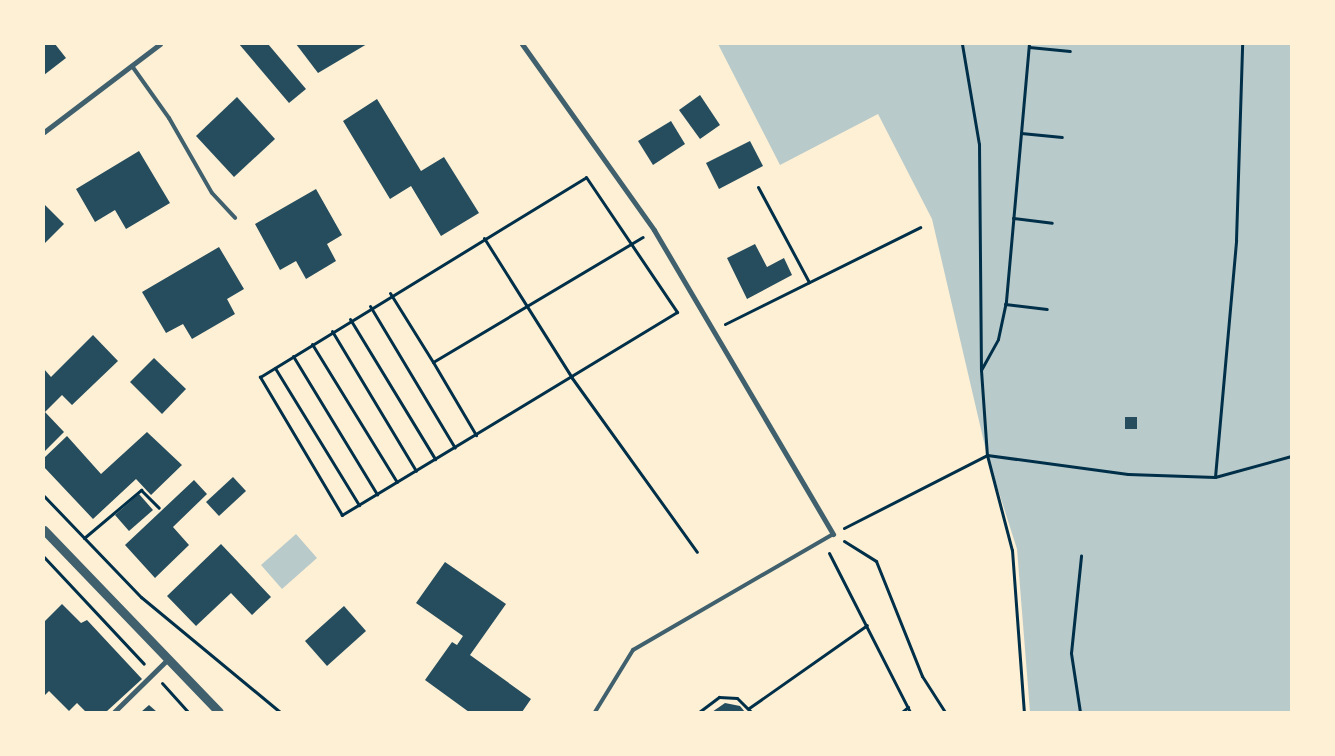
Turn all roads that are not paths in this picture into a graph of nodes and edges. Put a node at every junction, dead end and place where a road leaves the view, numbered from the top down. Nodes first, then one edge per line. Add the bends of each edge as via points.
1 (160, 44) edge
2 (522, 44) edge
3 (132, 66) junction
4 (44, 132) edge
5 (235, 218) dead end
6 (44, 530) edge
7 (833, 534) joint
8 (168, 659) junction
9 (114, 712) edge
10 (219, 712) edge
11 (595, 712) edge

1 - 3 street
2 - 7 street via 654,230
3 - 4 street
3 - 5 lane via 169,118 212,193
6 - 8 street
7 - 11 lane via 633,650
8 - 9 street
8 - 10 street

